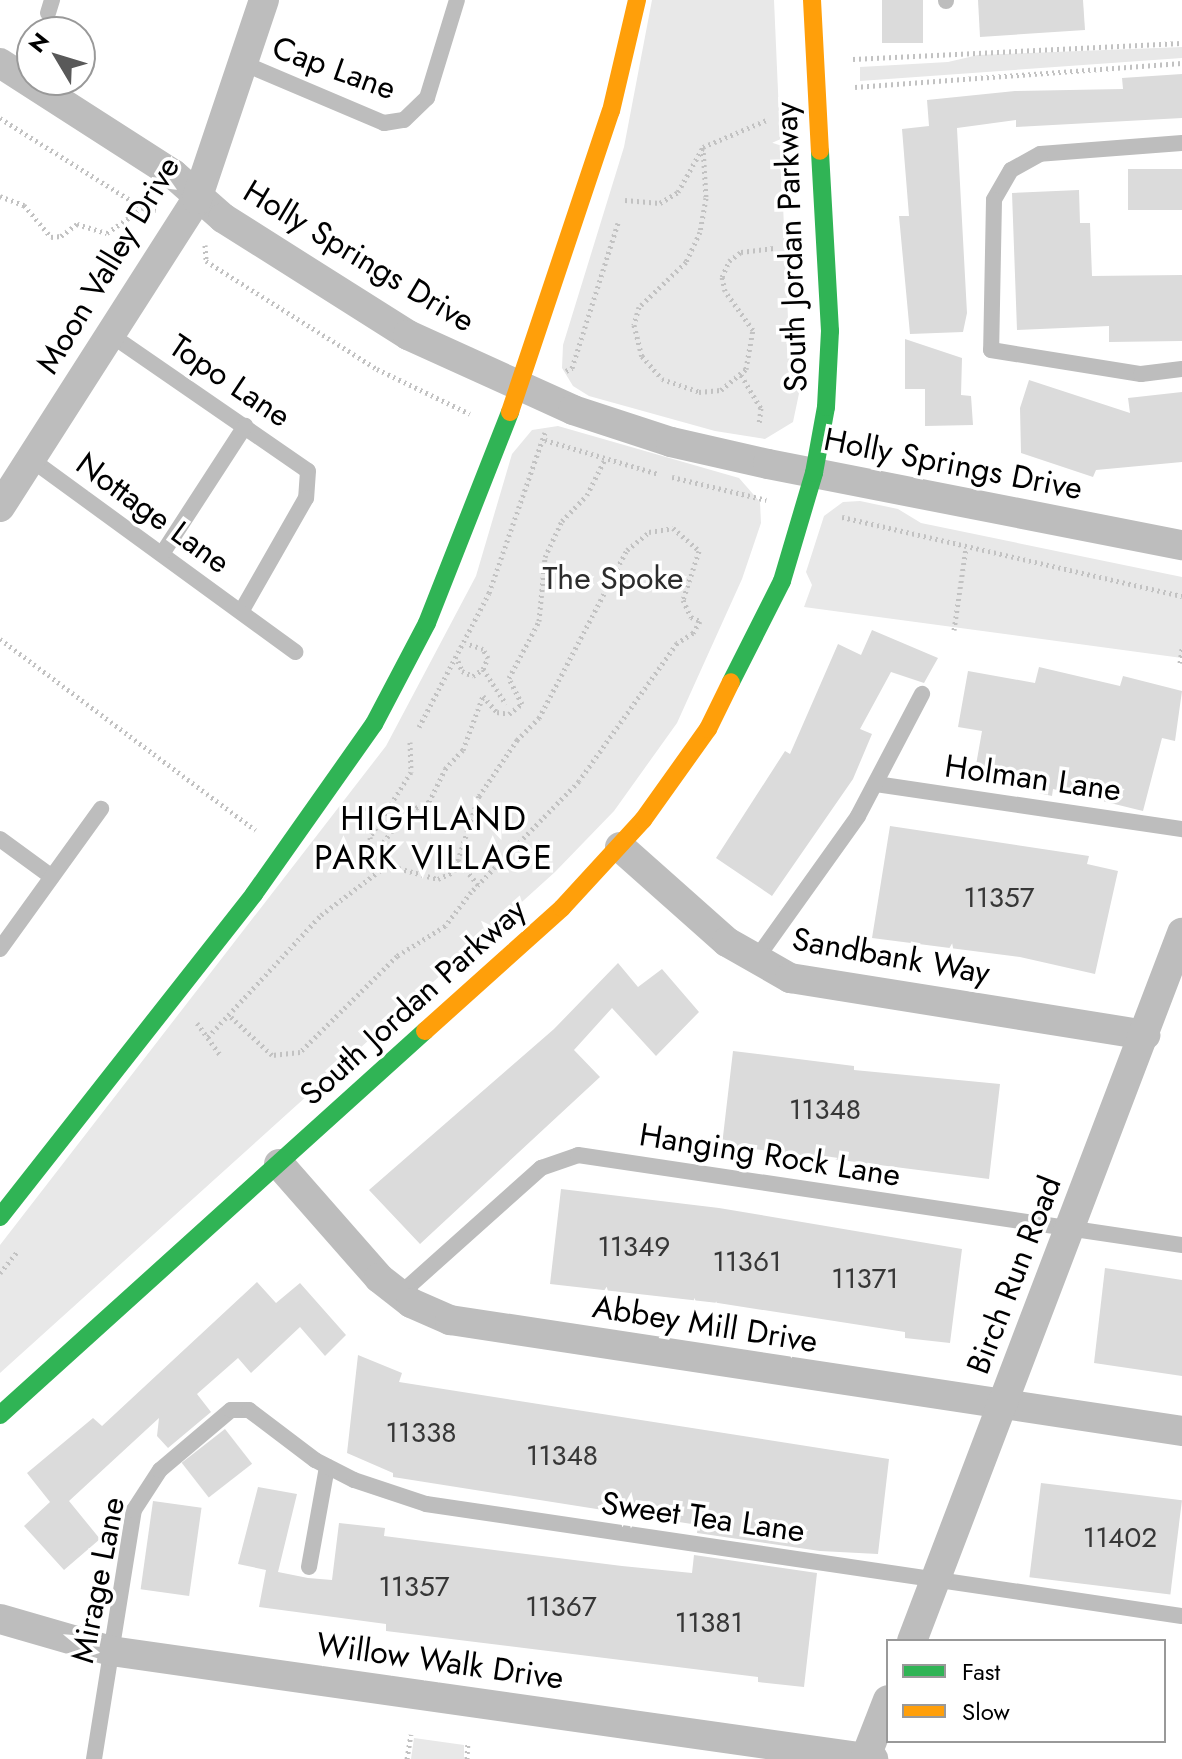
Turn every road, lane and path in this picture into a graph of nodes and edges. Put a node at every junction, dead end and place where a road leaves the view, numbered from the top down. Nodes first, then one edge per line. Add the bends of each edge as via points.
1 (264, 0) edge
2 (457, 0) edge
3 (637, 0) edge
4 (812, 0) edge
5 (1182, 43) edge
6 (853, 59) dead end
7 (0, 63) edge
8 (1182, 63) edge
9 (245, 64) junction
10 (854, 87) dead end
11 (0, 118) edge
12 (767, 120) dead end
13 (1182, 143) edge
14 (703, 147) junction
15 (0, 196) edge
16 (197, 199) junction
17 (625, 200) dead end
18 (143, 208) junction
19 (153, 208) dead end
20 (205, 242) dead end
21 (774, 248) dead end
22 (111, 335) junction
23 (1182, 369) edge
24 (741, 375) junction
25 (521, 384) junction
26 (483, 420) dead end
27 (759, 424) dead end
28 (245, 426) junction
29 (605, 459) dead end
30 (32, 460) junction
31 (814, 473) junction
32 (310, 480) joint
33 (0, 507) edge
34 (832, 514) dead end
35 (1182, 545) edge
36 (966, 548) junction
37 (162, 554) junction
38 (1182, 596) edge
39 (241, 612) junction
40 (954, 630) dead end
41 (0, 639) edge
42 (466, 643) dead end
43 (1182, 648) edge
44 (295, 652) dead end
45 (457, 660) dead end
46 (1180, 663) dead end
47 (483, 669) junction
48 (922, 694) dead end
49 (506, 704) dead end
50 (410, 742) dead end
51 (876, 784) junction
52 (101, 809) dead end
53 (364, 809) dead end
54 (380, 819) junction
55 (1182, 829) edge
56 (0, 839) edge
57 (269, 840) dead end
58 (620, 847) junction
59 (458, 859) junction
60 (52, 877) junction
61 (478, 885) junction
62 (1182, 933) edge
63 (0, 949) edge
64 (754, 962) junction
65 (229, 1015) junction
66 (196, 1022) dead end
67 (1145, 1035) junction
68 (208, 1037) junction
69 (221, 1056) dead end
70 (279, 1164) junction
71 (0, 1217) edge
72 (1070, 1229) junction
73 (1182, 1245) edge
74 (399, 1295) junction
75 (1003, 1405) junction
76 (239, 1409) joint
77 (0, 1415) edge
78 (1182, 1431) edge
79 (327, 1467) junction
80 (309, 1567) dead end
81 (936, 1580) junction
82 (1182, 1616) edge
83 (0, 1619) edge
84 (913, 1639) edge
85 (111, 1651) junction
86 (886, 1706) edge
87 (411, 1734) dead end
88 (468, 1742) dead end
89 (94, 1759) edge
90 (407, 1759) edge
91 (467, 1759) edge
92 (867, 1759) edge

1 - 9 street, Moon Valley Drive
2 - 9 lane, Cap Lane via 427,98 404,120 384,123
3 - 25 street via 611,111
4 - 31 street, South Jordan Parkway via 830,331 826,407
5 - 6 path
7 - 16 street, Holly Springs Drive via 173,174
8 - 10 path
9 - 16 street, Moon Valley Drive
11 - 18 path
12 - 14 path
13 - 23 lane via 1040,154 1011,170 994,200 991,350 1141,374
14 - 17 path via 678,192 660,203
14 - 24 path via 706,198 700,232 686,262 639,307 636,341 651,369 677,386 721,390
15 - 18 path via 24,205 51,237 77,224 107,233
16 - 22 street, Moon Valley Drive
16 - 25 street, Holly Springs Drive via 408,335
18 - 19 path
20 - 26 path via 206,261 377,369
21 - 24 path via 741,252 729,261 722,277 725,291 753,330 753,351
22 - 28 lane, Topo Lane
22 - 30 street, Moon Valley Drive
24 - 27 path via 761,408
25 - 31 street, Holly Springs Drive via 573,410 671,442
25 - 71 street via 427,623 374,724 254,894
28 - 32 lane, Topo Lane via 302,464
28 - 37 lane
29 - 54 path via 587,495 562,521 545,557 539,621 509,678 522,704 509,714 497,712 483,696 463,750 445,769 429,802 405,813 380,847 371,847 370,837
30 - 33 street, Moon Valley Drive
30 - 37 lane, Nottage Lane
31 - 35 street, Holly Springs Drive
31 - 58 street, South Jordan Parkway via 782,581 746,660 701,740
32 - 39 lane, Nottage Lane via 306,498
34 - 36 path
36 - 38 path
36 - 40 path
37 - 39 lane, Nottage Lane
39 - 44 lane, Nottage Lane
41 - 57 path
42 - 47 path via 483,649 488,658
43 - 46 path
45 - 47 path via 462,671 473,676
47 - 49 path
48 - 51 lane, Holman Lane
50 - 54 path via 411,772
51 - 55 lane, Holman Lane
51 - 64 lane, Holman Lane via 833,855
52 - 60 lane
53 - 54 path
56 - 60 lane
58 - 64 street, Sandbank Way
58 - 70 street, South Jordan Parkway via 562,908
59 - 61 path
59 - 61 path via 479,796 517,740 539,718 627,550 649,532 673,528 699,551 683,600 691,617 700,621 677,643 579,781
59 - 65 path via 454,872 438,879 387,865 321,915
60 - 63 lane
61 - 65 path via 445,926 397,956 300,1052 272,1055
62 - 67 street, Birch Run Road
64 - 67 street, Sandbank Way via 812,983
65 - 68 path
66 - 68 path
67 - 72 street, Birch Run Road
68 - 69 path
70 - 74 street, Abbey Mill Drive
70 - 77 street, South Jordan Parkway
72 - 73 lane, Hanging Rock Lane
72 - 74 lane, Hanging Rock Lane via 565,1156 541,1168
72 - 75 street, Birch Run Road
74 - 75 street, Abbey Mill Drive via 428,1313 473,1325
75 - 78 street, Abbey Mill Drive
75 - 81 street, Birch Run Road
76 - 79 lane, Sweet Tea Lane via 258,1416
76 - 85 lane, Mirage Lane via 224,1413 140,1495
79 - 80 lane
79 - 81 lane, Sweet Tea Lane via 426,1504
81 - 82 lane, Sweet Tea Lane
81 - 84 street, Birch Run Road
83 - 85 street, Willow Walk Drive
85 - 89 lane, Mirage Lane
85 - 92 street, Willow Walk Drive
86 - 92 street
87 - 90 path
88 - 91 path

